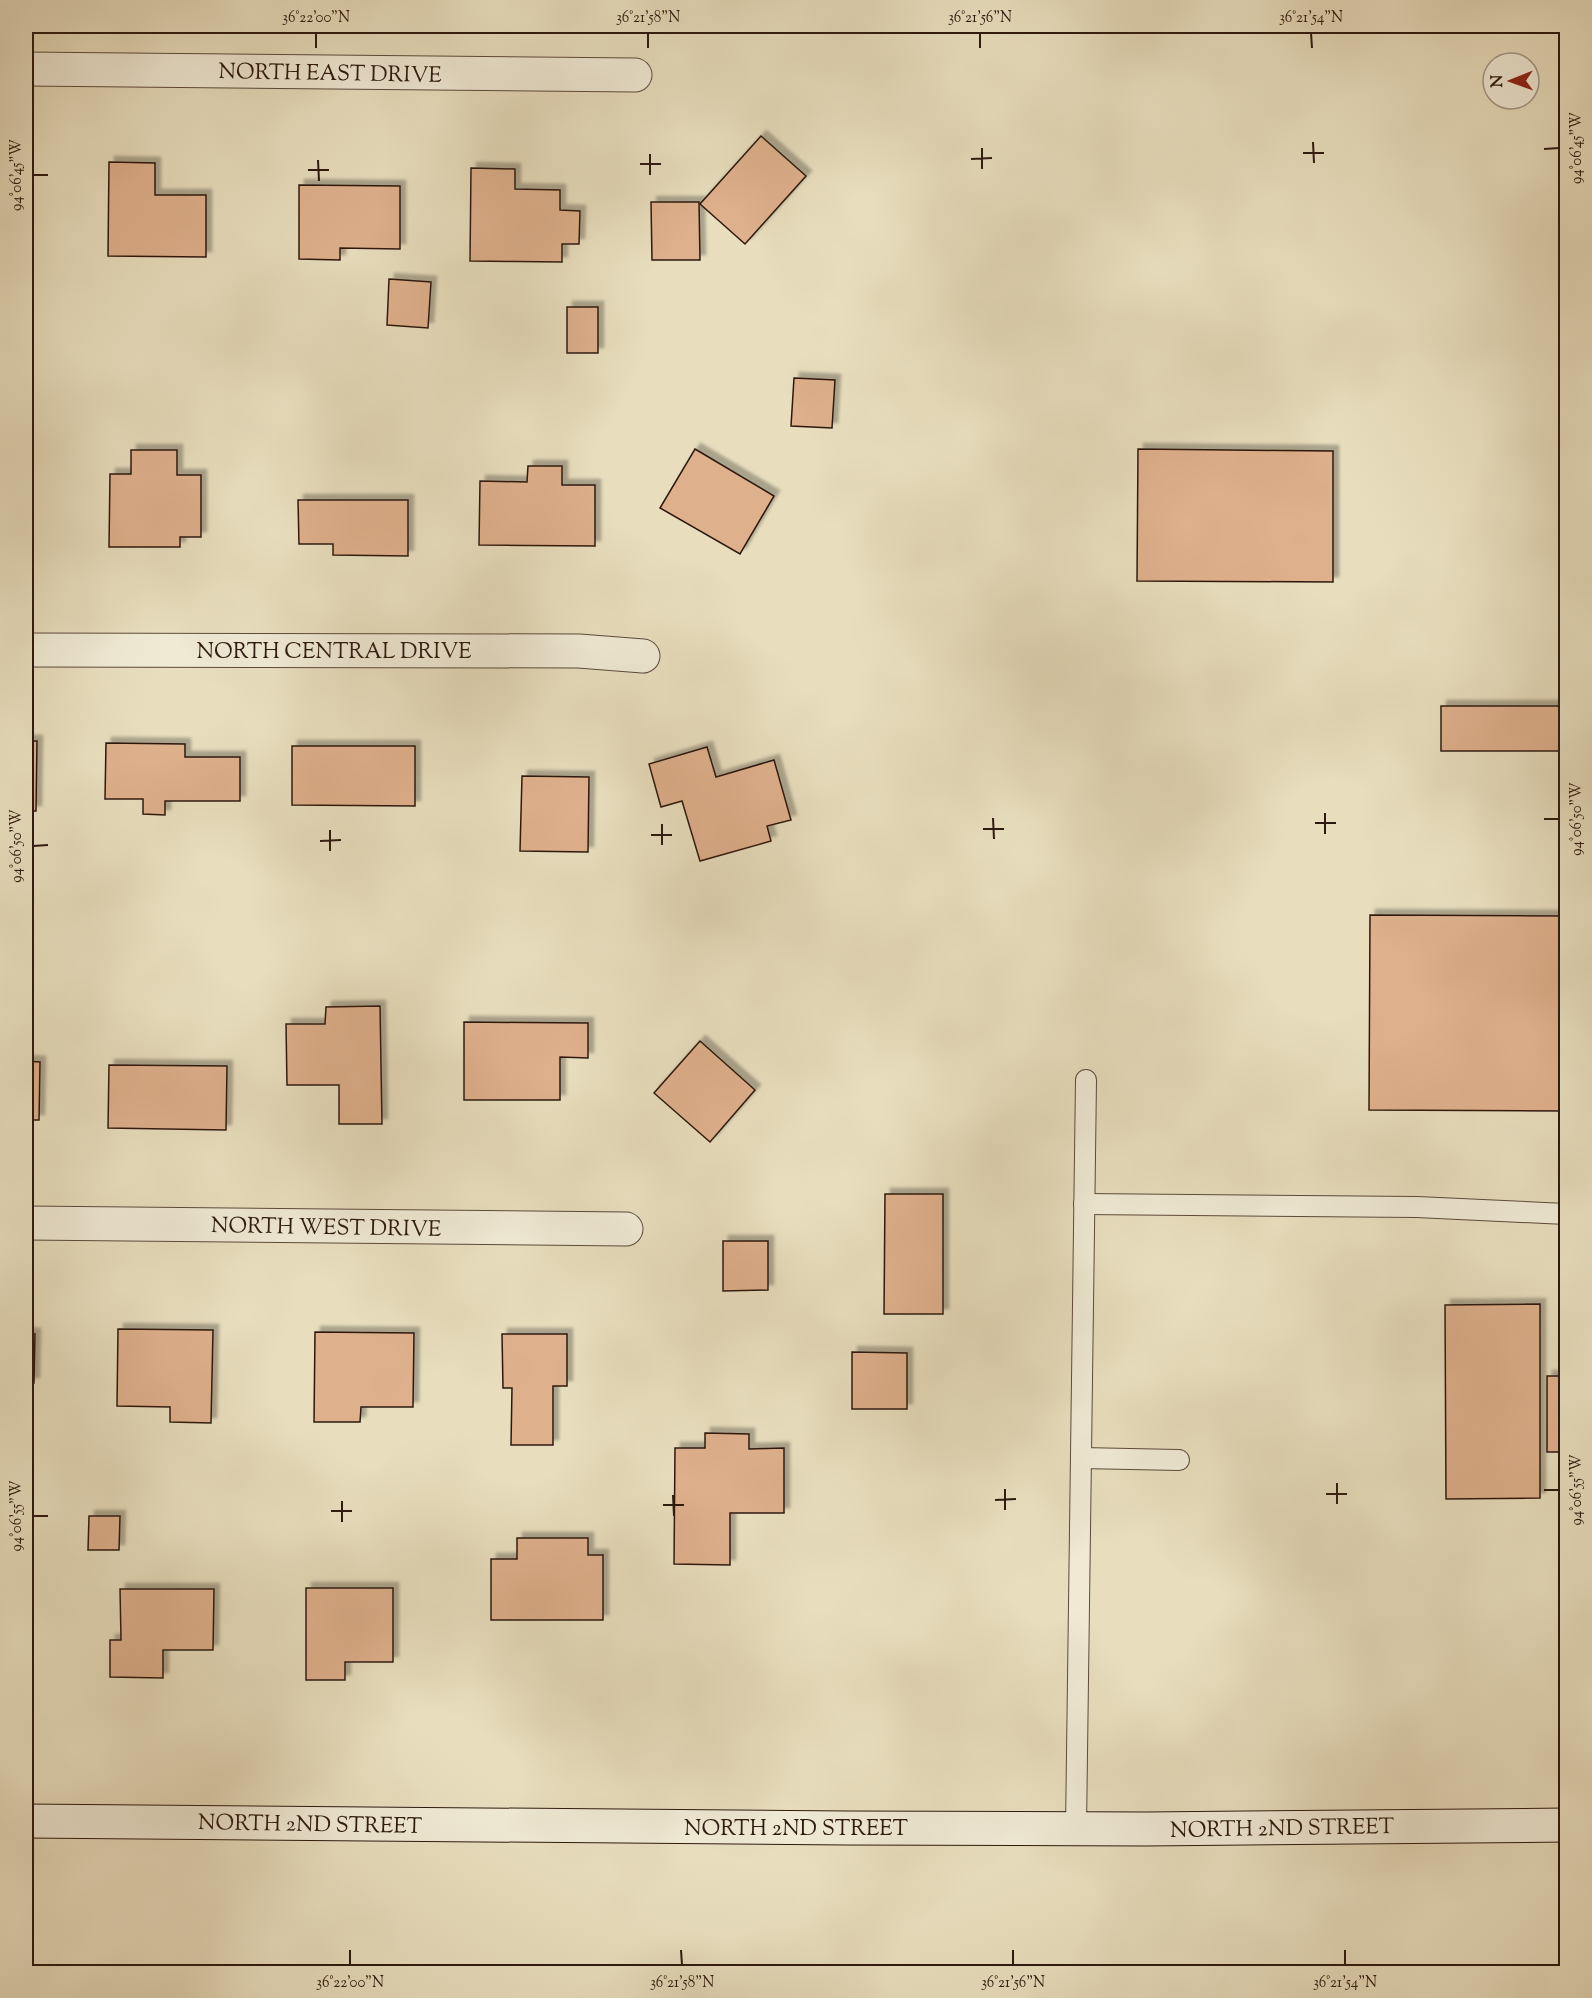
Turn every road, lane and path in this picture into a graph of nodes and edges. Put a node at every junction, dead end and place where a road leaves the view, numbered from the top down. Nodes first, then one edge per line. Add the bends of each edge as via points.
1 (26, 69) edge
2 (635, 75) dead end
3 (26, 650) edge
4 (643, 656) dead end
5 (1086, 1080) dead end
6 (1084, 1204) junction
7 (1566, 1214) edge
8 (26, 1223) edge
9 (626, 1230) dead end
10 (1081, 1458) junction
11 (1179, 1460) dead end
12 (26, 1821) edge
13 (1566, 1825) edge
14 (1076, 1829) junction

1 - 2 street, NORTH EAST DRIVE
3 - 4 street, NORTH CENTRAL DRIVE via 579,651
5 - 6 lane
6 - 7 lane via 1417,1207
6 - 10 lane
8 - 9 street, NORTH WEST DRIVE
10 - 11 lane
10 - 14 lane
12 - 14 street, NORTH 2ND STREET
13 - 14 street, NORTH 2ND STREET

